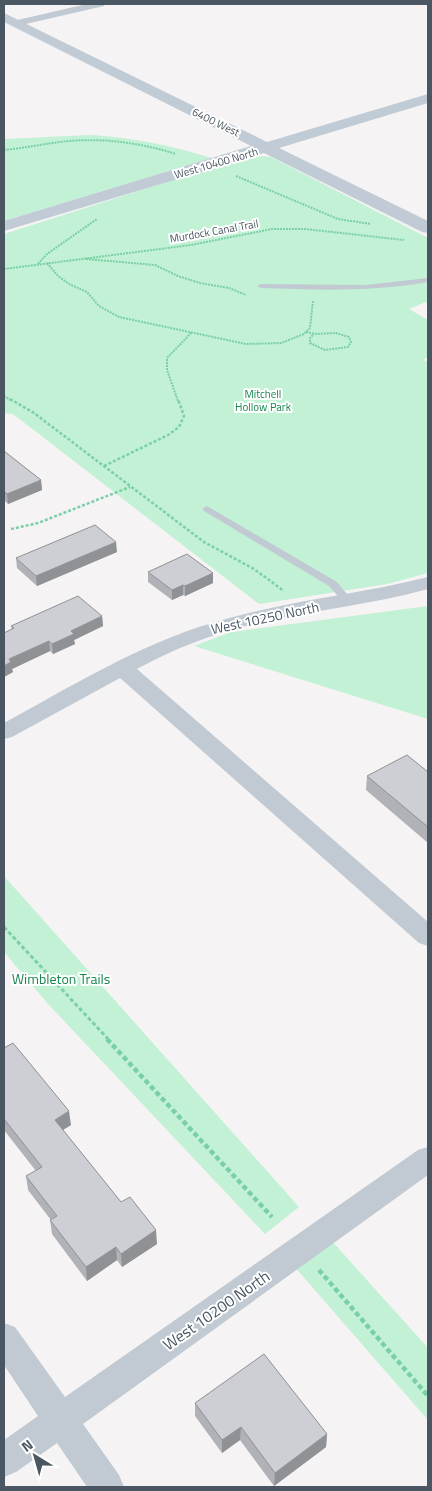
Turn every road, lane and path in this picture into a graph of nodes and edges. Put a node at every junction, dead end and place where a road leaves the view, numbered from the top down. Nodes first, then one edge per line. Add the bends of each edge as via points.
1 (100, 4) edge
2 (10, 20) edge
3 (428, 98) edge
4 (267, 148) junction
5 (100, 216) dead end
6 (4, 226) edge
7 (428, 228) edge
8 (410, 240) dead end
9 (78, 259) junction
10 (48, 263) junction
11 (38, 264) junction
12 (4, 269) edge
13 (428, 280) edge
14 (261, 286) dead end
15 (274, 286) junction
16 (315, 288) junction
17 (192, 331) junction
18 (306, 332) junction
19 (313, 335) junction
20 (4, 396) edge
21 (104, 466) junction
22 (130, 487) junction
23 (207, 509) dead end
24 (11, 528) dead end
25 (428, 583) edge
26 (288, 594) dead end
27 (348, 601) junction
28 (122, 668) junction
29 (4, 732) edge
30 (4, 926) edge
31 (428, 936) edge
32 (428, 1159) edge
33 (272, 1217) dead end
34 (315, 1264) dead end
35 (4, 1338) edge
36 (428, 1396) edge
37 (61, 1420) junction
38 (4, 1460) edge
39 (107, 1487) edge

1 - 2 street
2 - 4 street, 6400 West
3 - 4 street, West 10400 North
4 - 6 street, West 10400 North
4 - 7 street, 6400 West
5 - 11 path via 46,254
8 - 9 path, Murdock Canal Trail via 305,229 272,229 191,245
9 - 10 path, Murdock Canal Trail
9 - 15 path via 155,265 200,283 270,300
10 - 11 path, Murdock Canal Trail
10 - 17 path via 68,284 88,292 99,306 120,317
11 - 12 path, Murdock Canal Trail
13 - 16 lane via 386,288
14 - 15 lane
15 - 16 lane
16 - 18 path via 310,328
17 - 18 path via 235,342 264,345 289,341
17 - 21 path via 167,358 167,370 184,416 179,427 147,447
18 - 19 path
19 - 19 path via 332,331 349,337 351,342 348,346 326,350 310,343
20 - 21 path via 34,413
21 - 22 path
22 - 24 path via 38,523
22 - 26 path via 204,542 254,569
23 - 27 lane via 333,584
25 - 27 street, West 10250 North
27 - 28 street, West 10250 North via 268,614 213,628
28 - 29 street, West 10250 North
28 - 31 street
30 - 33 path
32 - 37 street, West 10200 North
34 - 36 path
35 - 37 street
37 - 38 street, West 10200 North
37 - 39 street

